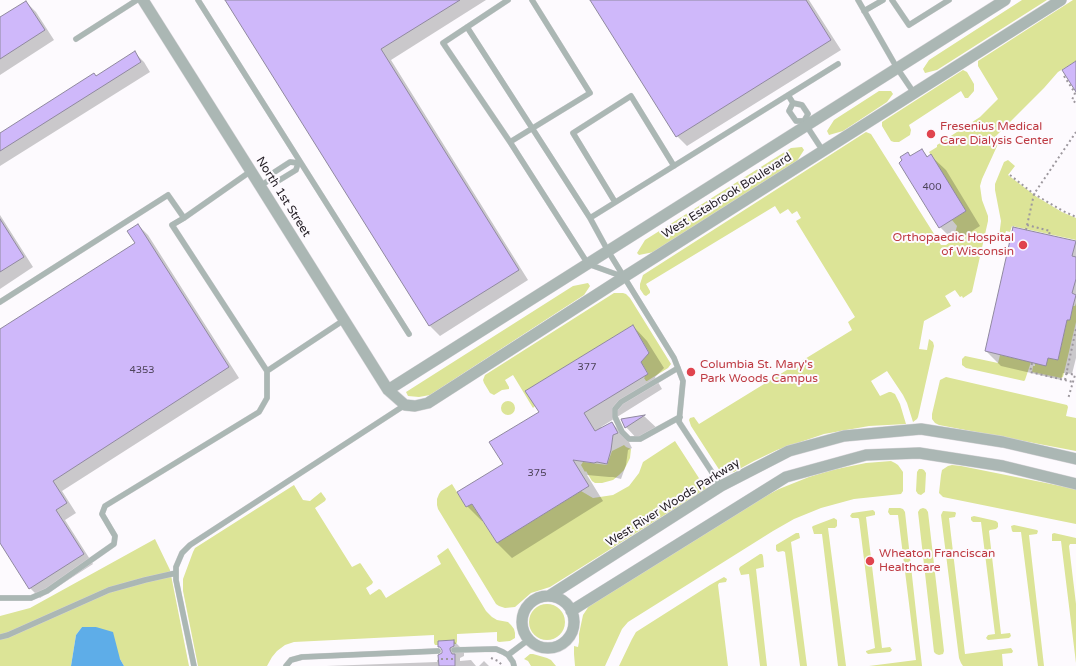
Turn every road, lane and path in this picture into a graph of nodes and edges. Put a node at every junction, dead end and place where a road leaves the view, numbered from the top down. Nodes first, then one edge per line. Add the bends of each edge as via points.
1 (142, 0) edge
2 (198, 0) edge
3 (508, 0) edge
4 (532, 0) edge
5 (858, 0) edge
6 (883, 0) edge
7 (892, 0) edge
8 (949, 0) edge
9 (1005, 0) edge
10 (1061, 0) edge
11 (864, 11) junction
12 (467, 27) junction
13 (76, 39) dead end
14 (838, 64) dead end
15 (897, 68) junction
16 (1064, 76) dead end
17 (914, 93) junction
18 (788, 96) junction
19 (793, 103) junction
20 (1076, 104) edge
21 (805, 123) junction
22 (532, 128) junction
23 (1076, 132) edge
24 (510, 142) junction
25 (822, 151) junction
26 (299, 163) junction
27 (674, 166) junction
28 (251, 171) junction
29 (1010, 175) dead end
30 (271, 179) junction
31 (260, 186) junction
32 (1034, 194) junction
33 (615, 202) junction
34 (1076, 217) edge
35 (184, 218) junction
36 (590, 218) junction
37 (1027, 225) junction
38 (1026, 230) dead end
39 (1049, 235) dead end
40 (608, 251) junction
41 (588, 264) junction
42 (624, 277) junction
43 (0, 302) edge
44 (344, 320) junction
45 (1076, 329) edge
46 (409, 334) dead end
47 (1032, 363) dead end
48 (678, 368) junction
49 (267, 371) junction
50 (1066, 373) junction
51 (1075, 375) edge
52 (1065, 380) junction
53 (1073, 382) junction
54 (388, 390) junction
55 (1068, 399) dead end
56 (405, 405) junction
57 (680, 417) junction
58 (1076, 459) edge
59 (1076, 484) edge
60 (721, 486) junction
61 (176, 573) junction
62 (549, 596) junction
63 (0, 598) edge
64 (571, 611) junction
65 (0, 637) edge
66 (528, 640) junction
67 (454, 650) dead end
68 (438, 651) dead end
69 (508, 656) junction
70 (194, 666) edge
71 (286, 666) edge
72 (514, 666) edge

1 - 13 lane
1 - 28 street, North 1st Street
2 - 26 lane
3 - 12 lane
4 - 22 lane via 590,92
5 - 11 lane
6 - 11 lane
7 - 8 lane via 909,25
9 - 15 street, West Estabrook Boulevard
10 - 17 street, West Estabrook Boulevard
11 - 15 lane
12 - 22 lane
12 - 24 lane via 443,43
14 - 18 lane
15 - 17 lane
15 - 21 street, West Estabrook Boulevard
16 - 20 path via 1075,93 1072,100
17 - 25 street, West Estabrook Boulevard
18 - 19 lane
18 - 27 lane
19 - 21 lane via 802,105 808,114
19 - 21 lane via 789,111 796,121
21 - 25 lane
21 - 40 street, West Estabrook Boulevard
22 - 24 lane
22 - 36 lane
23 - 32 path
24 - 41 lane
25 - 42 street, West Estabrook Boulevard
26 - 30 lane via 290,162 273,173
26 - 30 lane via 296,170 278,181
26 - 46 lane
27 - 33 lane
27 - 33 lane via 631,96 573,133
28 - 31 street, North 1st Street
28 - 35 lane
29 - 32 path
30 - 31 lane
31 - 44 street, North 1st Street
32 - 34 path
32 - 37 path
33 - 36 lane
35 - 43 lane via 168,195
35 - 49 lane via 172,225
36 - 40 lane
37 - 38 path
37 - 39 path via 1050,230
40 - 41 street, West Estabrook Boulevard
40 - 42 lane
41 - 42 lane
41 - 54 street, West Estabrook Boulevard
42 - 48 lane
42 - 56 street, West Estabrook Boulevard via 428,403
44 - 49 lane
44 - 54 street, North 1st Street
45 - 50 path
47 - 52 path via 1030,372
48 - 57 lane via 683,380
48 - 57 lane via 621,402 615,409 615,417 622,432 629,439 640,439
49 - 63 lane via 267,398 259,412 105,506 102,514 115,536 114,544 47,591 31,598
50 - 51 path
50 - 52 path
51 - 53 path
52 - 53 path
53 - 55 path
54 - 56 street, North 1st Street
56 - 61 lane via 190,545 182,553
57 - 60 lane via 680,422
58 - 60 street, West River Woods Parkway via 1003,442 921,429 844,436 789,451
59 - 64 street via 1003,466 919,453 866,455 786,477
60 - 62 street, West River Woods Parkway
61 - 65 lane via 109,590
61 - 70 lane
62 - 64 street via 566,604
62 - 66 street, West River Woods Parkway via 537,599 525,610 522,625
64 - 66 street via 574,619 573,628 564,643 557,647 542,648
66 - 69 lane
67 - 69 lane via 496,650
68 - 71 lane via 302,657 291,660
69 - 72 lane

